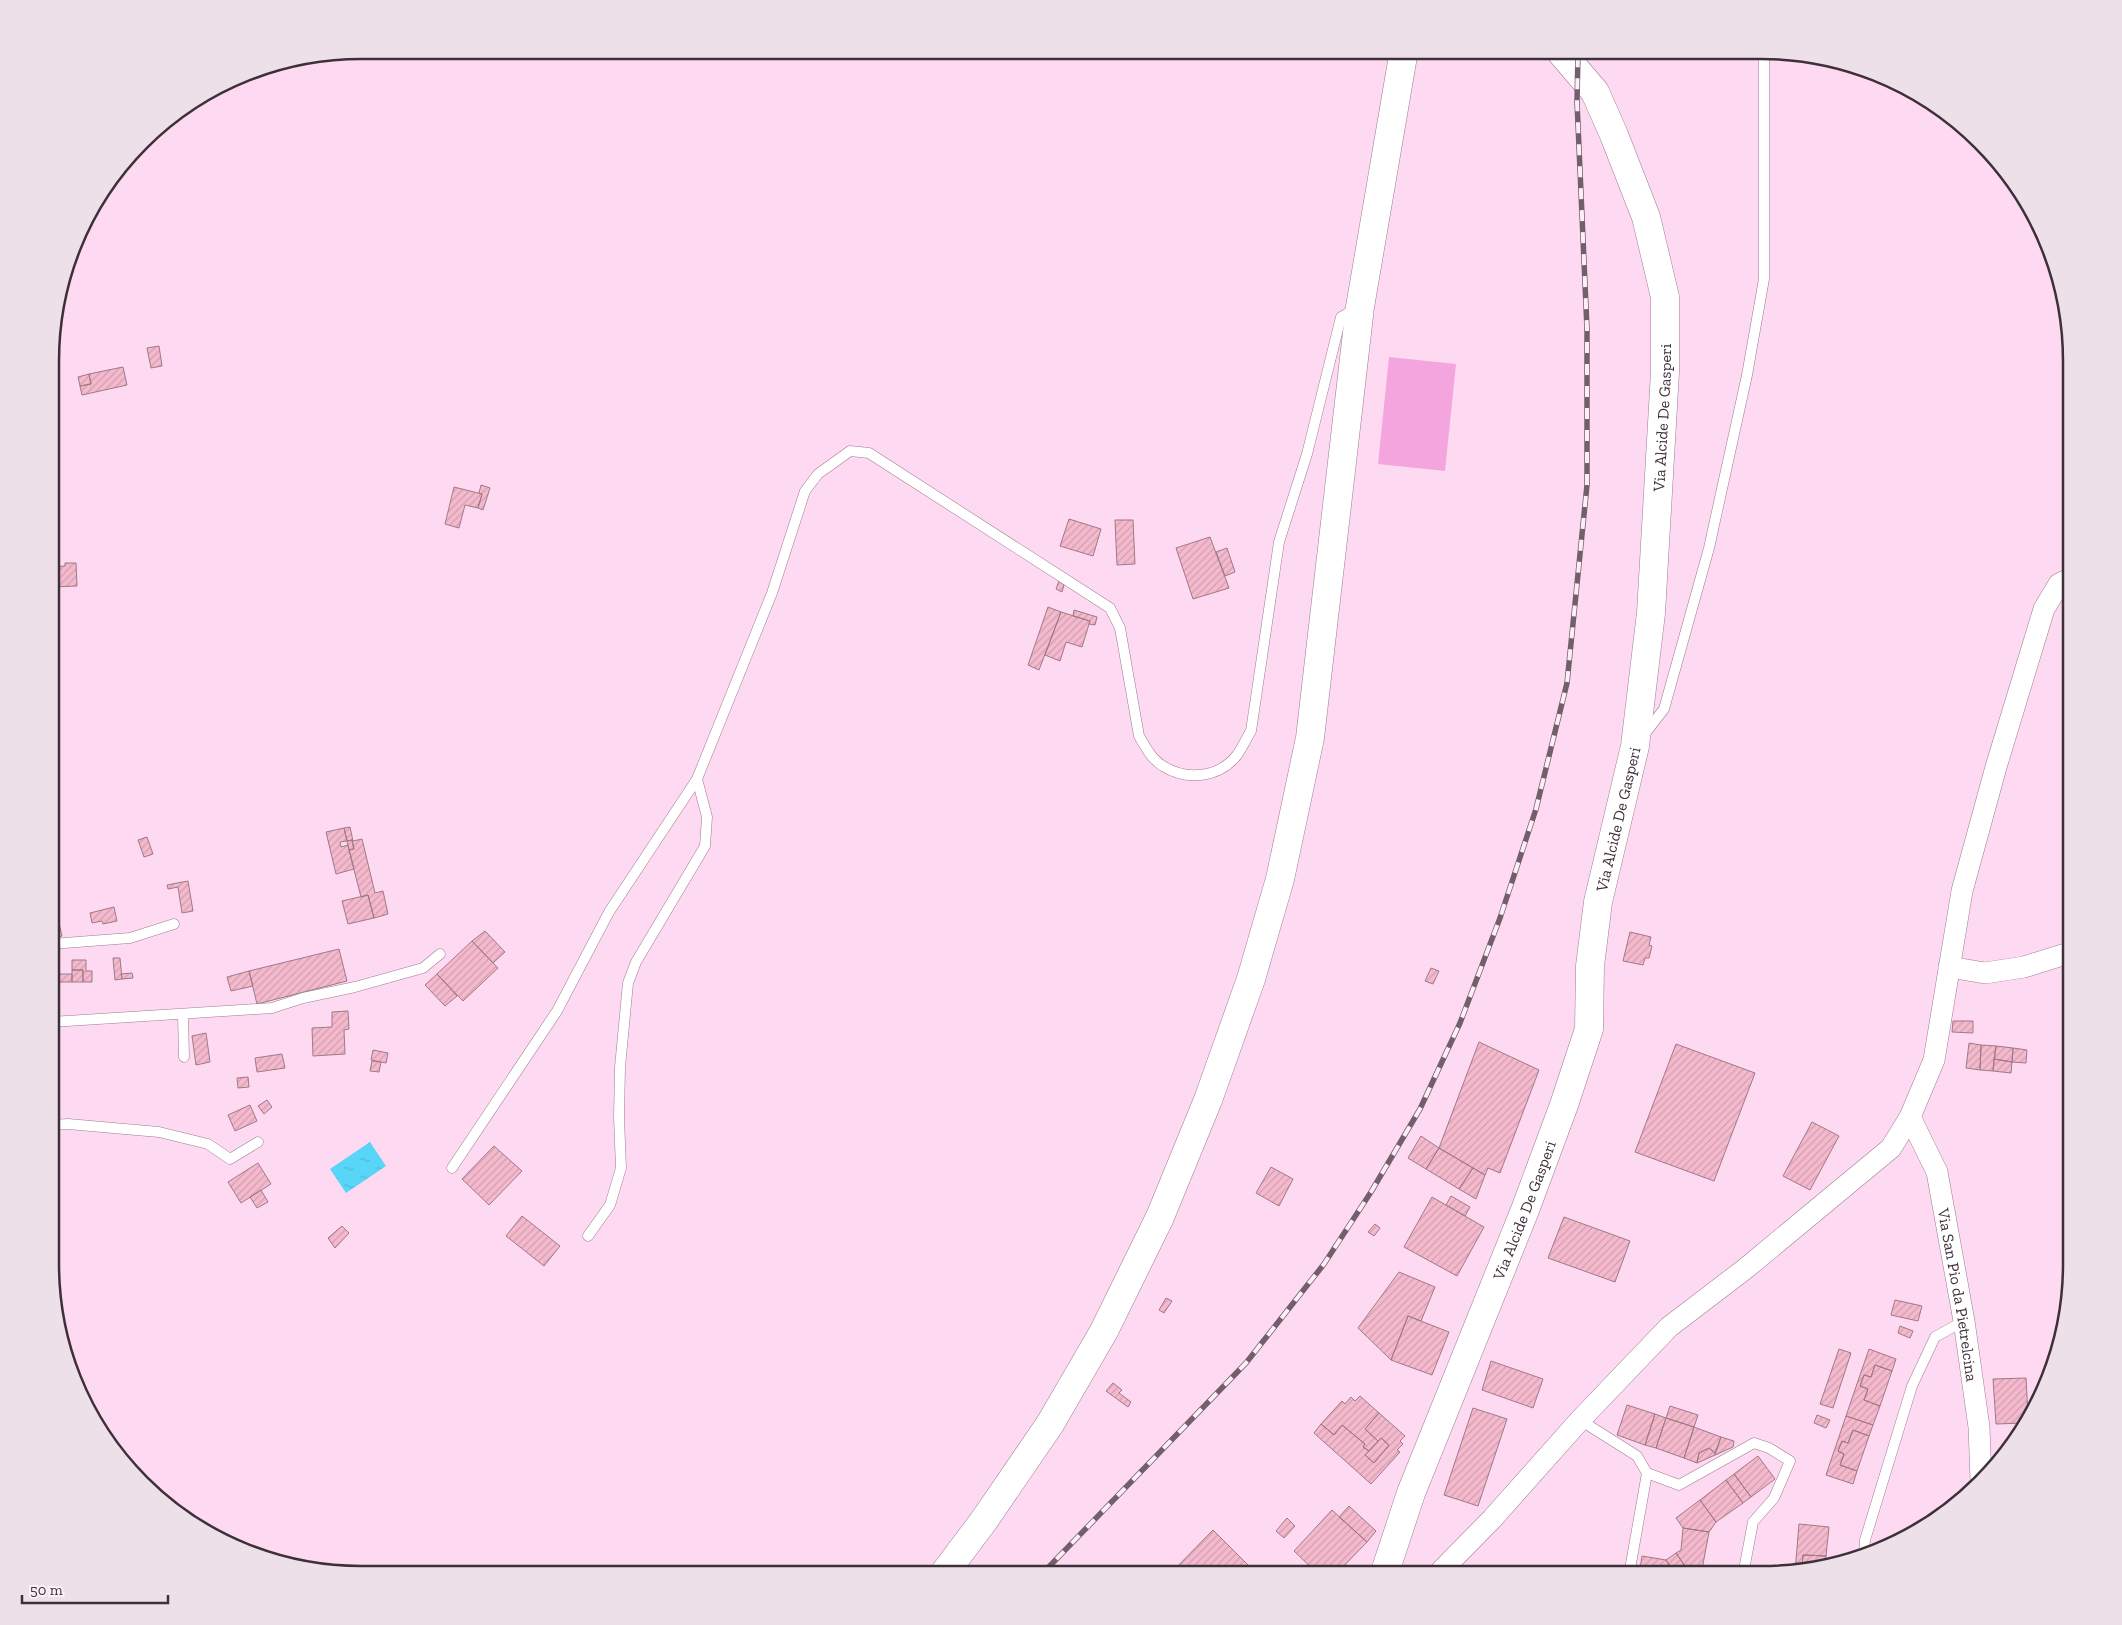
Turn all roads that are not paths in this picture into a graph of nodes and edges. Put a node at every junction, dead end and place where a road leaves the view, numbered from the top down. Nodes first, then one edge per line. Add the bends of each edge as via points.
1 (1402, 59) edge
2 (1568, 59) edge
3 (1764, 59) edge
4 (1360, 307) junction
5 (2063, 582) edge
6 (1635, 746) junction
7 (697, 779) junction
8 (174, 924) dead end
9 (59, 943) edge
10 (440, 954) dead end
11 (2063, 955) edge
12 (1949, 967) junction
13 (183, 1014) junction
14 (59, 1022) edge
15 (184, 1057) dead end
16 (1910, 1117) junction
17 (59, 1125) edge
18 (258, 1142) dead end
19 (452, 1168) dead end
20 (588, 1236) dead end
21 (1964, 1321) junction
22 (1580, 1420) junction
23 (1981, 1472) edge
24 (1647, 1473) junction
25 (1864, 1548) edge
26 (950, 1566) edge
27 (1387, 1566) edge
28 (1446, 1566) edge
29 (1631, 1566) edge
30 (1745, 1566) edge

1 - 4 main road
2 - 6 main road, Via Alcide De Gasperi via 1595,92 1614,135 1646,217 1665,297 1665,372 1651,613
3 - 6 lane via 1764,279 1747,375 1709,548 1664,709
4 - 7 lane via 1341,317 1307,454 1279,542 1251,731 1236,756 1215,773 1190,776 1162,766 1148,751 1139,736 1120,628 1110,608 869,453 850,451 818,474 806,491 772,593
4 - 26 main road via 1310,738 1280,879 1251,979 1208,1100 1164,1208 1104,1331 1050,1424
5 - 12 street via 2044,609 1996,767 1962,891
6 - 27 main road, Via Alcide De Gasperi via 1598,902 1590,966 1589,1029 1555,1132 1411,1493
7 - 19 lane via 609,912 557,1012
7 - 20 lane via 707,817 704,846 636,962 628,983 620,1093 621,1168 610,1205
8 - 9 lane via 130,938
10 - 13 lane via 423,968 272,1008
11 - 12 street via 2024,967 1986,973
12 - 16 street via 1934,1060
13 - 14 lane
13 - 15 lane
16 - 21 street, Via San Pio da Pietrelcina via 1937,1172
16 - 22 street via 1891,1148 1745,1269 1669,1327
17 - 18 lane via 159,1132 208,1144 230,1159
21 - 23 street, Via San Pio da Pietrelcina via 1979,1427
21 - 25 lane via 1936,1336 1912,1386
22 - 24 lane via 1637,1456
22 - 28 street
24 - 29 lane
24 - 30 lane via 1679,1485 1754,1443 1790,1460 1774,1498 1753,1522

